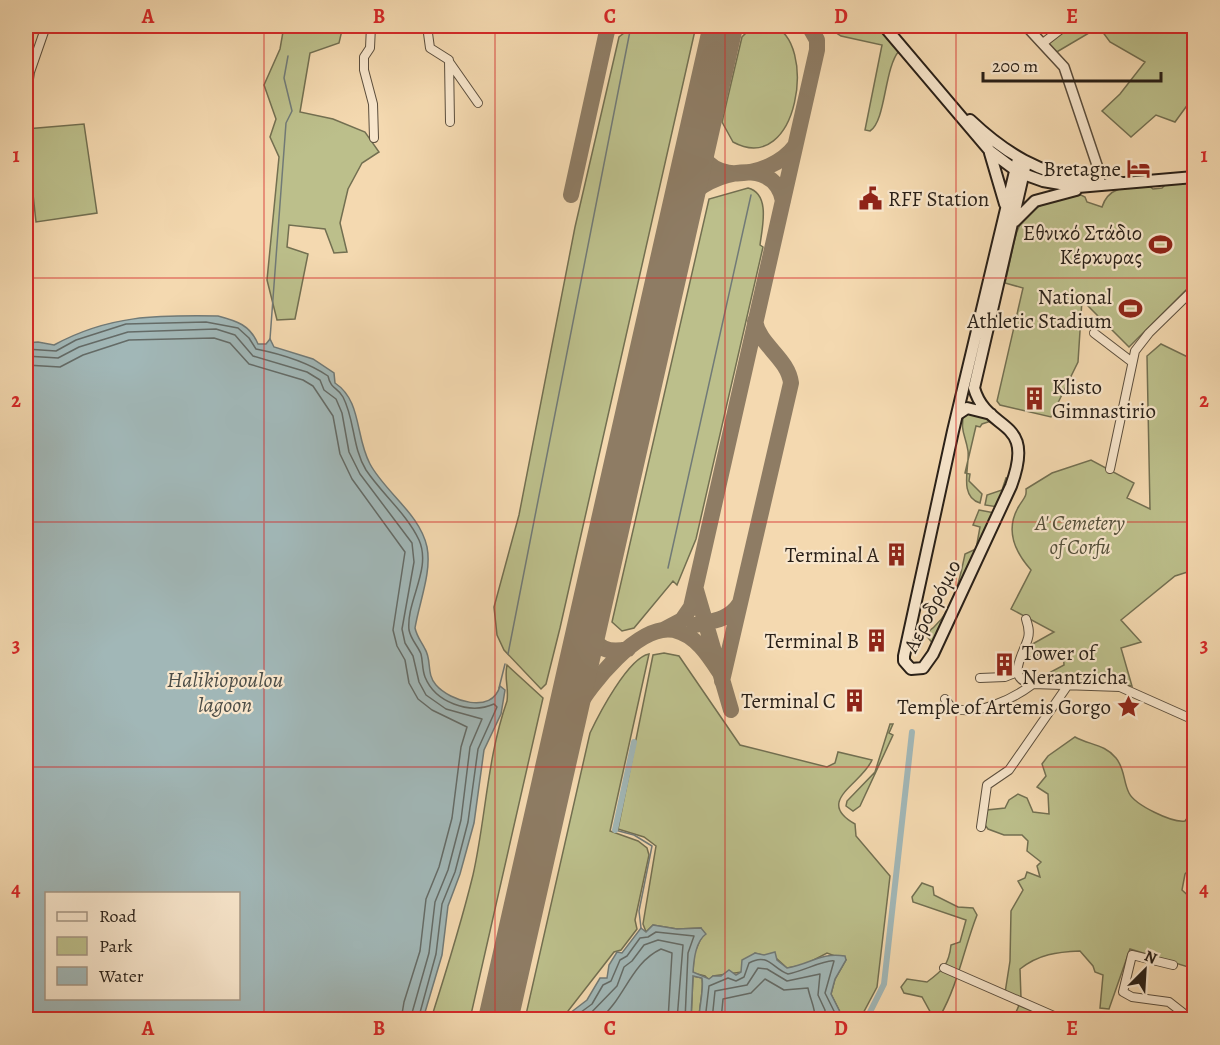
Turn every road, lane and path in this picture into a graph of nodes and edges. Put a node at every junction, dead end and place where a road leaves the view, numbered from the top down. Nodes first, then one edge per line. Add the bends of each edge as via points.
1 (46, 26) edge
2 (371, 26) edge
3 (427, 26) edge
4 (884, 26) edge
5 (1026, 26) edge
6 (1065, 26) edge
7 (1043, 43) junction
8 (450, 62) junction
9 (943, 95) junction
10 (26, 100) edge
11 (478, 103) dead end
12 (450, 122) dead end
13 (374, 138) dead end
14 (990, 151) junction
15 (1021, 167) junction
16 (1099, 171) junction
17 (1194, 177) edge
18 (1123, 183) junction
19 (1094, 185) junction
20 (1005, 213) junction
21 (1010, 229) junction
22 (1194, 289) edge
23 (985, 315) junction
24 (1094, 333) dead end
25 (1132, 362) junction
26 (958, 414) junction
27 (994, 415) junction
28 (1110, 469) dead end
29 (1026, 619) dead end
30 (1017, 672) junction
31 (980, 678) dead end
32 (1033, 684) junction
33 (1068, 685) junction
34 (945, 699) dead end
35 (1194, 720) edge
36 (981, 826) dead end
37 (1173, 965) dead end
38 (944, 968) dead end
39 (1063, 1020) edge
40 (1192, 1020) edge

1 - 10 street via 33,61
2 - 13 street via 364,70 373,104
3 - 8 street via 430,48 446,55
4 - 9 main road
5 - 7 street
6 - 7 street
7 - 16 street via 1064,67
8 - 11 street
8 - 12 street
9 - 14 main road
9 - 15 main road
14 - 15 main road
14 - 20 main road
15 - 19 main road via 1056,184
15 - 20 main road, Αεροδρόμιο
15 - 21 main road, Αεροδρόμιο
16 - 18 street
16 - 19 street
17 - 18 main road
18 - 19 main road
19 - 21 main road via 1035,201 1022,211
20 - 23 main road, Αεροδρόμιο
21 - 23 main road, Αεροδρόμιο
22 - 25 street via 1144,338
23 - 26 main road, Αεροδρόμιο
23 - 27 main road, Αεροδρόμιο via 974,388
24 - 25 street
25 - 28 street
26 - 27 main road via 967,408
26 - 27 main road, Αεροδρόμιο via 904,656 906,664 916,670 926,665 933,654 1015,474 1019,454 1016,437
29 - 30 street via 1028,638
30 - 31 street via 1005,677
30 - 32 street via 1023,681
32 - 33 street
32 - 34 street via 988,707 968,711 951,707
33 - 35 street via 1120,687
33 - 36 street via 1009,770 987,785
37 - 40 street via 1132,956 1123,992 1132,998 1169,1002
38 - 39 street

